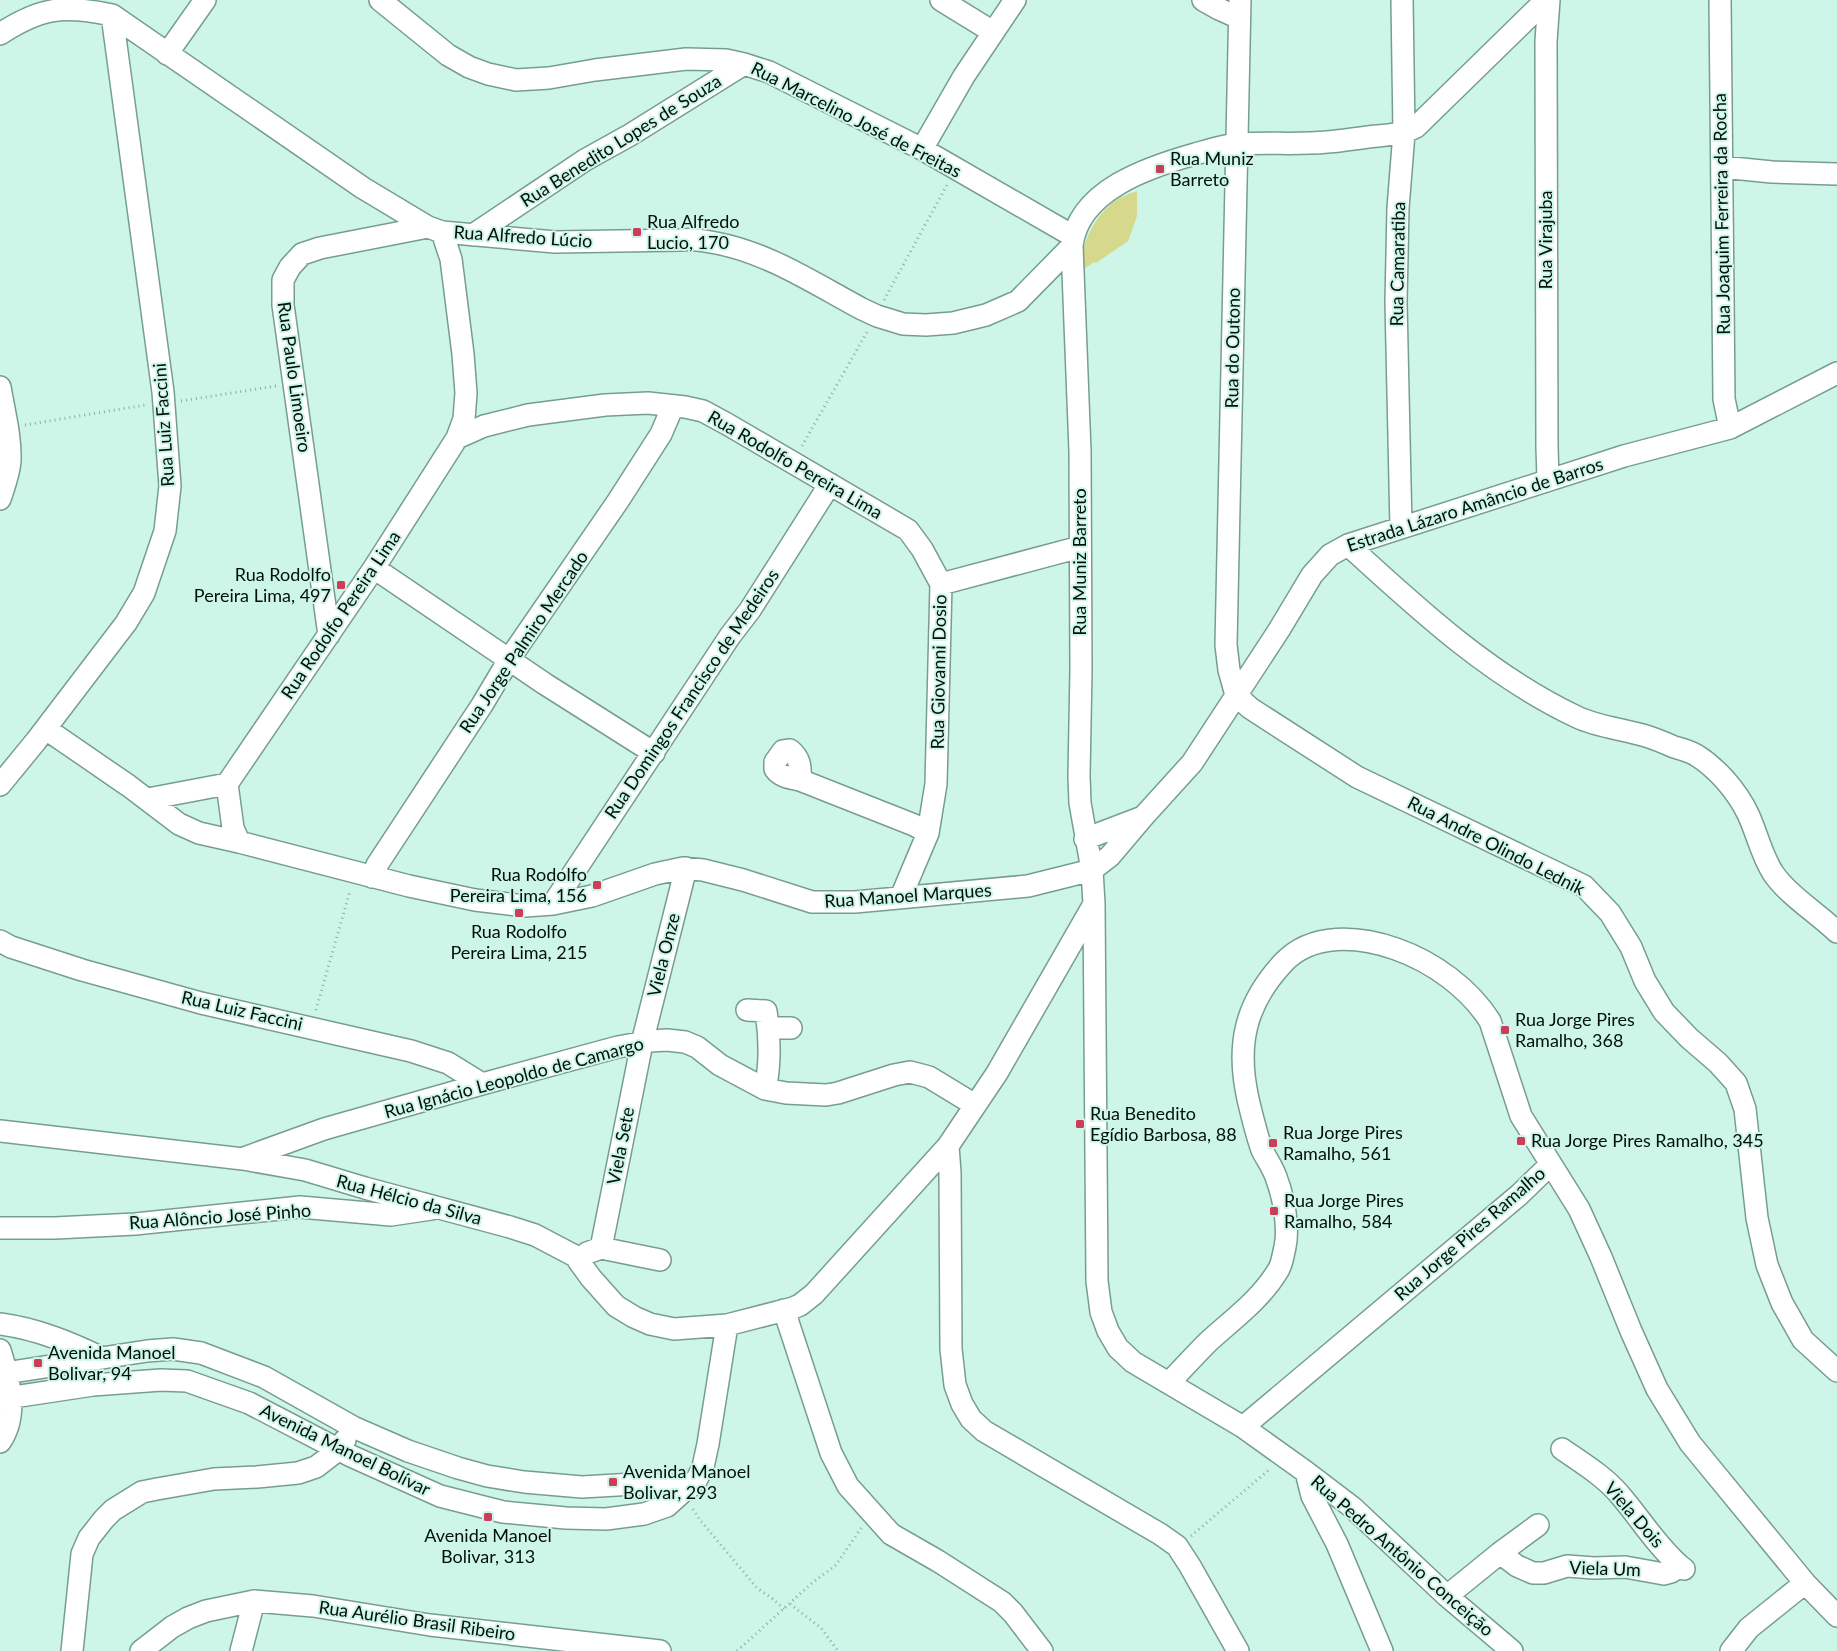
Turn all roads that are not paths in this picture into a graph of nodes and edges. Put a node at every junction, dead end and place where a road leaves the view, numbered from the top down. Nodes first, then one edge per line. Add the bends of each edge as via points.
1 (205, 0) edge
2 (380, 0) edge
3 (941, 0) edge
4 (1015, 0) edge
5 (1203, 0) edge
6 (1402, 0) edge
7 (1548, 0) edge
8 (1720, 0) edge
9 (1240, 9) edge
10 (112, 15) junction
11 (4, 25) edge
12 (994, 32) junction
13 (167, 54) junction
14 (744, 64) junction
15 (1404, 133) junction
16 (1237, 144) junction
17 (922, 149) junction
18 (1722, 167) junction
19 (1837, 174) edge
20 (435, 229) junction
21 (473, 235) junction
22 (1072, 241) junction
23 (1837, 373) edge
24 (0, 387) edge
25 (673, 406) junction
26 (1730, 428) junction
27 (457, 438) junction
28 (1548, 480) junction
29 (830, 484) junction
30 (0, 498) edge
31 (1401, 528) junction
32 (1348, 545) junction
33 (1080, 548) junction
34 (374, 568) junction
35 (941, 584) junction
36 (329, 635) junction
37 (510, 658) junction
38 (1236, 695) junction
39 (46, 729) junction
40 (654, 753) junction
41 (800, 780) dead end
42 (228, 784) junction
43 (0, 785) edge
44 (148, 799) junction
45 (1143, 817) junction
46 (928, 833) junction
47 (1085, 839) junction
48 (239, 842) junction
49 (686, 868) junction
50 (1092, 870) junction
51 (364, 874) junction
52 (901, 897) junction
53 (553, 904) junction
54 (1094, 904) junction
55 (1837, 932) edge
56 (0, 941) edge
57 (747, 1010) dead end
58 (768, 1028) junction
59 (791, 1028) dead end
60 (642, 1043) junction
61 (482, 1084) junction
62 (765, 1089) junction
63 (975, 1105) junction
64 (0, 1131) edge
65 (948, 1146) junction
66 (243, 1158) junction
67 (1550, 1165) junction
68 (439, 1208) junction
69 (0, 1228) edge
70 (601, 1248) junction
71 (575, 1256) junction
72 (660, 1260) dead end
73 (784, 1310) junction
74 (0, 1324) edge
75 (727, 1325) junction
76 (0, 1350) edge
77 (102, 1358) junction
78 (1837, 1371) edge
79 (4, 1373) edge
80 (1169, 1383) junction
81 (5, 1398) edge
82 (1243, 1427) junction
83 (353, 1428) junction
84 (0, 1442) edge
85 (1562, 1448) dead end
86 (338, 1450) junction
87 (1294, 1464) junction
88 (688, 1489) junction
89 (1538, 1524) dead end
90 (1500, 1553) junction
91 (1682, 1567) joint
92 (1805, 1583) junction
93 (1447, 1596) junction
94 (254, 1601) junction
95 (1837, 1616) edge
96 (72, 1651) edge
97 (141, 1651) edge
98 (241, 1651) edge
99 (660, 1651) edge
100 (1042, 1651) edge
101 (1238, 1651) edge
102 (1382, 1651) edge
103 (1512, 1651) edge
104 (1731, 1651) edge

1 - 13 street
2 - 14 street, Rua Marcelino José de Freitas via 448,55 488,74 516,80 686,59 710,58
3 - 12 street
4 - 12 street
5 - 9 street via 1219,9
6 - 15 street, Rua Camaratiba
7 - 15 street via 1416,127
7 - 28 street, Rua Virajuba
8 - 18 street, Rua Joaquim Ferreira da Rocha
9 - 16 street, Rua do Outono
10 - 11 street, Rua Alfredo Lúcio via 57,9
10 - 13 street, Rua Alfredo Lúcio
10 - 39 street, Rua Luiz Faccini via 164,392 170,486 164,531 144,593 115,638
12 - 17 street
13 - 20 street, Rua Alfredo Lúcio via 363,188
14 - 17 street, Rua Marcelino José de Freitas via 769,72
14 - 21 street, Rua Benedito Lopes de Souza via 579,164
15 - 16 street, Rua Muniz Barreto via 1326,142
15 - 31 street, Rua Camaratiba via 1396,302
16 - 22 street, Rua Muniz Barreto via 1186,157 1127,178 1086,211
16 - 38 street, Rua do Outono via 1226,646
17 - 22 street, Rua Marcelino José de Freitas
18 - 19 street
18 - 26 street, Rua Joaquim Ferreira da Rocha via 1724,400
20 - 21 street, Rua Alfredo Lúcio
20 - 27 street via 450,259 463,354 466,393 464,419
20 - 36 street, Rua Paulo Limoeiro via 320,248 302,254 283,280 283,305
21 - 22 street, Rua Alfredo Lúcio via 555,242 690,239 729,245 762,256 877,316 903,324 926,325 954,323 1018,301
22 - 33 street, Rua Muniz Barreto via 1080,451
23 - 26 street, Estrada Lázaro Amâncio de Barros
24 - 30 street via 10,461
25 - 27 street, Rua Rodolfo Pereira Lima via 640,404 573,408 484,426
25 - 29 street, Rua Rodolfo Pereira Lima via 703,411
25 - 37 street, Rua Jorge Palmiro Mercado via 661,434 618,501
26 - 28 street, Estrada Lázaro Amâncio de Barros
27 - 34 street, Rua Rodolfo Pereira Lima
28 - 31 street, Estrada Lázaro Amâncio de Barros
29 - 35 street, Rua Rodolfo Pereira Lima via 908,530
29 - 40 street, Rua Domingos Francisco de Medeiros
31 - 32 street, Estrada Lázaro Amâncio de Barros
32 - 38 street, Estrada Lázaro Amâncio de Barros via 1330,555 1312,575
32 - 55 street via 1494,670 1546,702 1585,721 1646,736 1695,754 1712,767 1729,784 1748,813 1774,875
33 - 35 street, Rua Giovanni Dosio
33 - 47 street, Rua Muniz Barreto via 1078,776
34 - 36 street, Rua Rodolfo Pereira Lima
34 - 37 street
35 - 46 street, Rua Giovanni Dosio via 936,784
36 - 42 street, Rua Rodolfo Pereira Lima
37 - 40 street
37 - 51 street, Rua Jorge Palmiro Mercado via 377,865
38 - 45 street, Estrada Lázaro Amâncio de Barros via 1192,763
38 - 78 street, Rua Andre Olindo Lednik via 1250,708 1357,776 1584,886 1610,913 1664,1012 1736,1083 1745,1109 1757,1218 1767,1265 1782,1303 1803,1340
39 - 43 street, Rua Luiz Faccini
39 - 44 street
40 - 53 street, Rua Domingos Francisco de Medeiros
41 - 46 street
42 - 44 street
42 - 48 street via 233,828
44 - 48 street via 179,824 199,833
45 - 47 street, Estrada Lázaro Amâncio de Barros
45 - 50 street, Estrada Lázaro Amâncio de Barros via 1110,856
46 - 52 street, Rua Giovanni Dosio
47 - 50 street, Rua Muniz Barreto
48 - 51 street
49 - 52 street, Rua Manoel Marques via 726,876 812,902
49 - 53 street via 654,874 592,896
49 - 60 street, Viela Onze
50 - 52 street, Rua Manoel Marques via 1020,887
50 - 54 street, Rua Muniz Barreto
51 - 53 street via 475,900 526,906
54 - 63 street via 998,1073
54 - 80 street, Rua Muniz Barreto via 1097,1280 1101,1312 1118,1348 1133,1362
56 - 61 street, Rua Luiz Faccini via 82,970 164,993 394,1046 448,1063
57 - 58 street via 766,1012
58 - 59 street
58 - 62 street via 769,1064
60 - 61 street, Rua Ignácio Leopoldo de Camargo
60 - 62 street, Rua Ignácio Leopoldo de Camargo via 685,1042 697,1047 720,1066
60 - 70 street, Viela Sete
61 - 66 street, Rua Ignácio Leopoldo de Camargo via 324,1129
62 - 63 street, Rua Ignácio Leopoldo de Camargo via 826,1095 910,1072 929,1077
63 - 65 street
64 - 66 street, Rua Hélcio da Silva
65 - 73 street via 814,1294 800,1305
65 - 101 street via 951,1349 962,1404 984,1431 1177,1546
66 - 68 street, Rua Hélcio da Silva via 305,1170
67 - 80 street, Rua Jorge Pires Ramalho via 1521,1116 1490,1021 1455,984 1430,964 1384,945 1337,939 1303,947 1270,977 1256,998 1244,1033 1242,1052 1251,1114 1262,1150 1277,1180 1286,1218 1286,1244 1278,1271 1254,1301
67 - 82 street, Rua Jorge Pires Ramalho via 1519,1195
67 - 92 street via 1586,1225 1657,1389 1690,1443
68 - 69 street, Rua Alôncio José Pinho via 390,1215 300,1207 135,1224
68 - 71 street, Rua Hélcio da Silva via 535,1235
70 - 71 street
70 - 72 street
71 - 75 street, Rua Hélcio da Silva via 616,1306 634,1317 674,1330
73 - 75 street, Rua Hélcio da Silva
73 - 100 street via 831,1453 848,1486 891,1534 1002,1602
74 - 77 street via 43,1333
75 - 88 street via 703,1467
76 - 79 street
77 - 79 street, Avenida Manoel Bolívar
77 - 83 street, Avenida Manoel Bolívar via 173,1349 201,1353 264,1377
79 - 81 street
80 - 82 street, Rua Pedro Antônio Conceição
81 - 84 street via 10,1421
81 - 86 street, Avenida Manoel Bolívar via 93,1385 187,1381 250,1403
82 - 87 street, Rua Pedro Antônio Conceição
83 - 86 street
83 - 88 street, Avenida Manoel Bolívar via 408,1451 487,1476 582,1487 634,1484
85 - 91 street, Viela Dois via 1619,1494 1645,1528
86 - 88 street, Avenida Manoel Bolívar via 440,1496 503,1512 566,1518 644,1514 668,1506
86 - 96 street via 316,1467 298,1473 214,1480 157,1489 142,1492 113,1510 89,1538 82,1554
87 - 93 street, Rua Pedro Antônio Conceição via 1352,1507
87 - 102 street via 1336,1544
89 - 90 street
90 - 91 street, Viela Um via 1517,1566 1544,1573 1567,1566 1620,1566 1664,1574
90 - 93 street
92 - 95 street
92 - 104 street via 1749,1628
93 - 103 street, Rua Pedro Antônio Conceição
94 - 97 street, Rua Aurélio Brasil Ribeiro via 188,1618
94 - 98 street
94 - 99 street, Rua Aurélio Brasil Ribeiro

